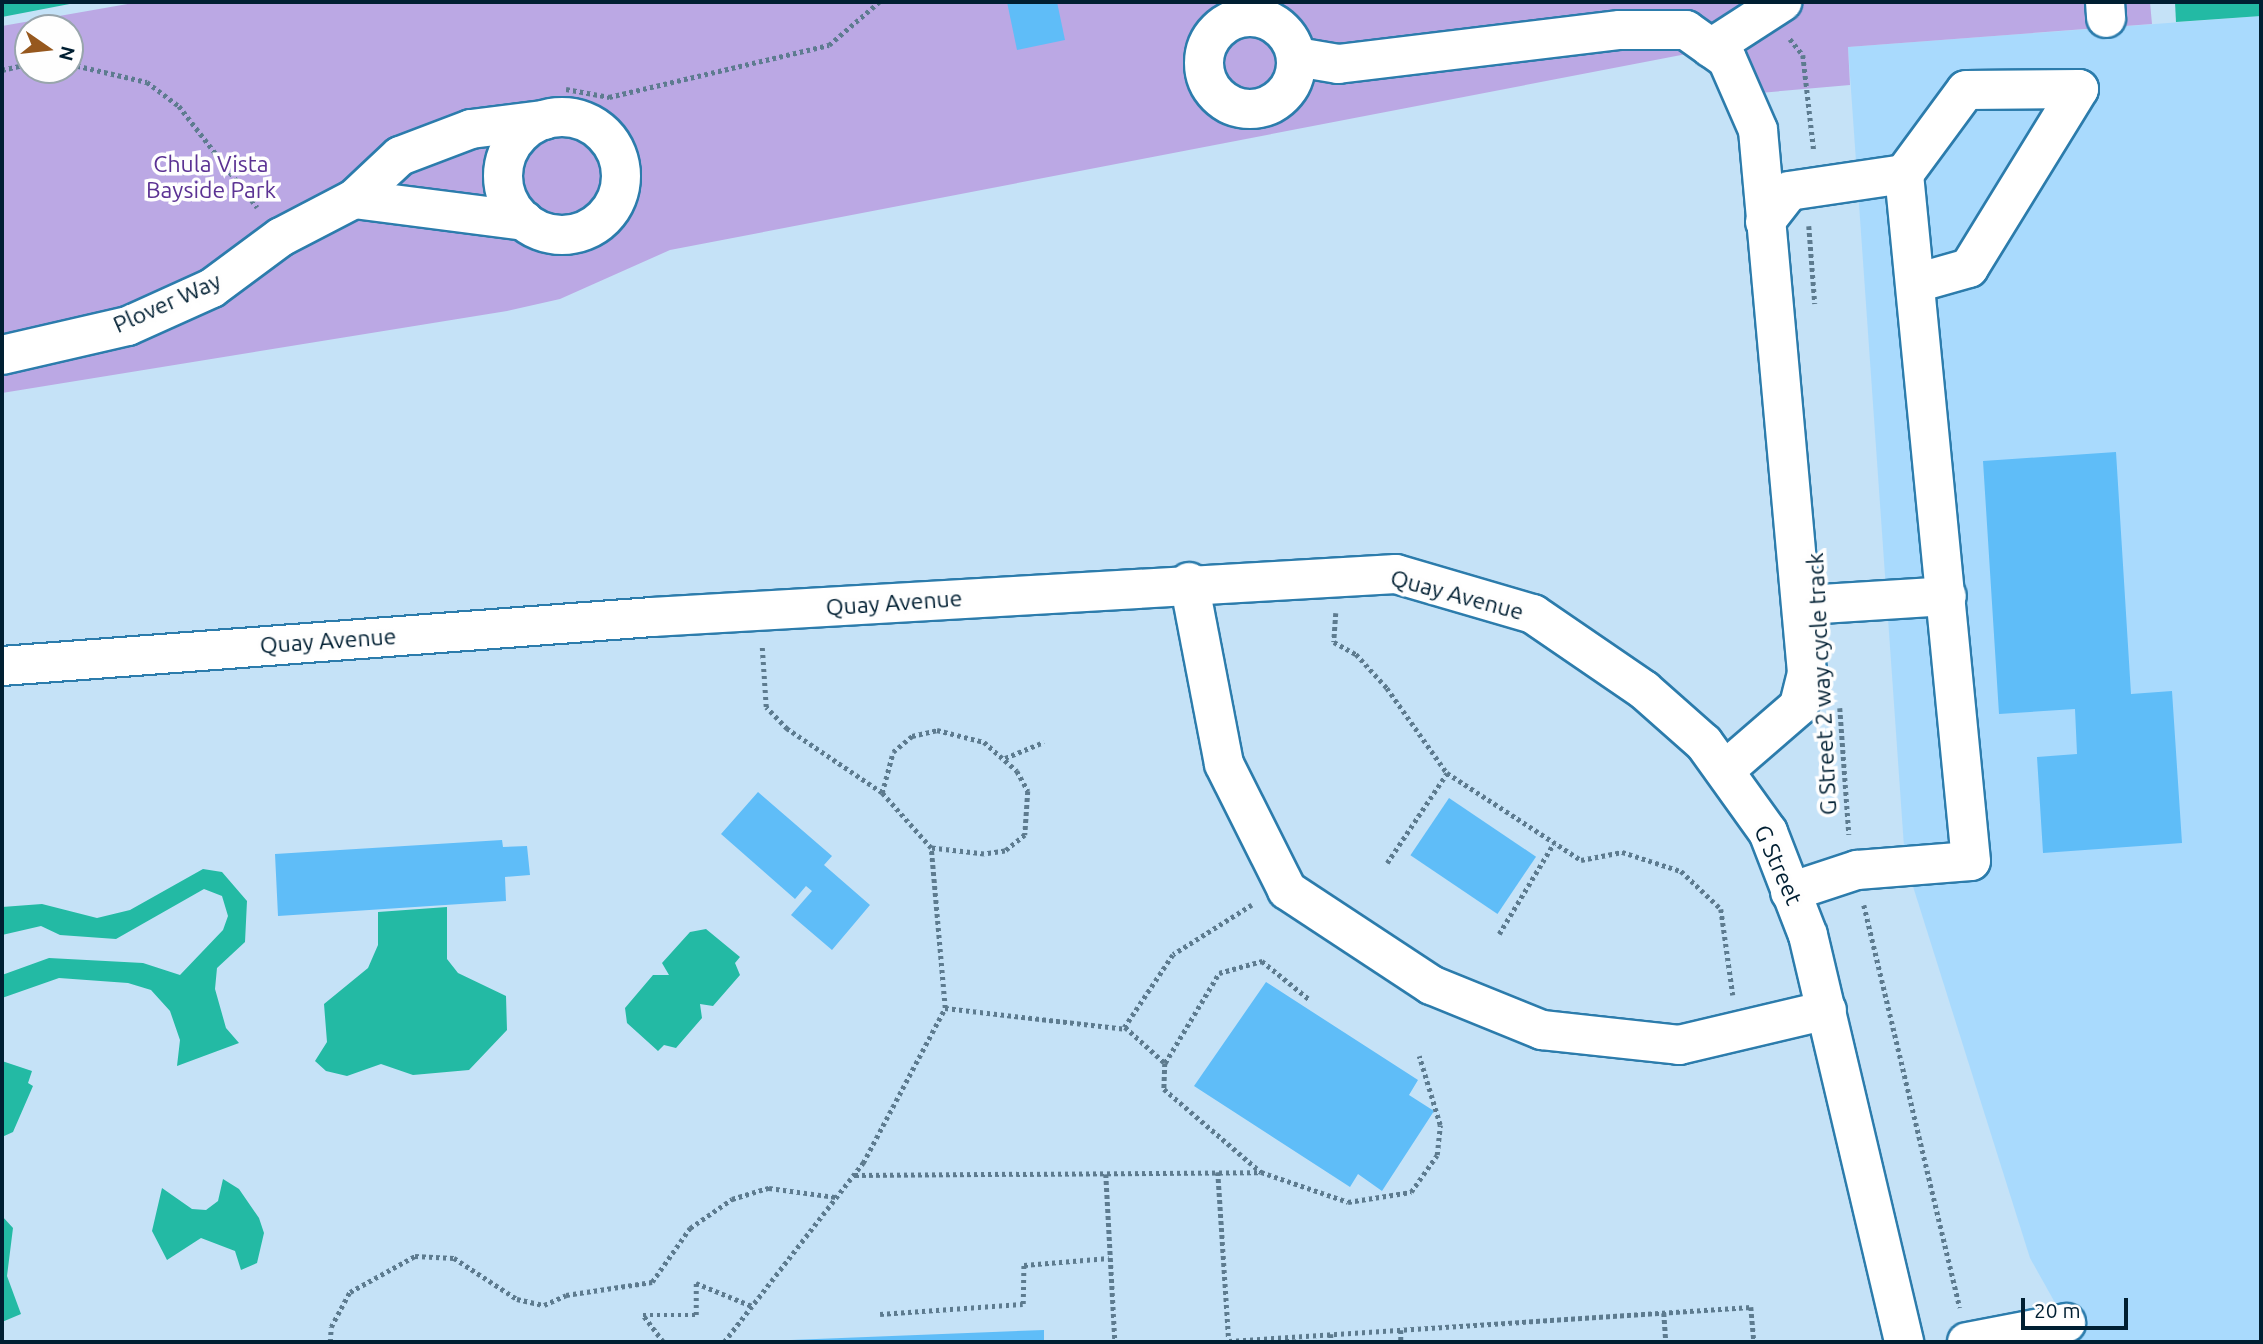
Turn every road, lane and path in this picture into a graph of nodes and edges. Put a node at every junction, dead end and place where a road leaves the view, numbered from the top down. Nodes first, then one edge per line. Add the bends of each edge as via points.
1 (1782, 2) edge
2 (1711, 48) junction
3 (1803, 55) dead end
4 (1297, 57) dead end
5 (84, 67) edge
6 (544, 120) junction
7 (1904, 174) junction
8 (1814, 186) junction
9 (354, 199) junction
10 (525, 221) junction
11 (1765, 222) junction
12 (281, 237) junction
13 (1916, 282) junction
14 (1815, 308) dead end
15 (2, 355) edge
16 (1189, 582) junction
17 (1947, 596) junction
18 (1805, 605) junction
19 (1336, 607) dead end
20 (761, 632) dead end
21 (2, 666) edge
22 (1840, 702) dead end
23 (1044, 742) dead end
24 (1005, 758) junction
25 (1726, 770) junction
26 (1447, 773) junction
27 (882, 793) junction
28 (1554, 843) junction
29 (931, 848) junction
30 (1387, 863) dead end
31 (1857, 870) junction
32 (1790, 892) junction
33 (1252, 905) dead end
34 (1499, 934) dead end
35 (1309, 999) dead end
36 (1734, 999) dead end
37 (946, 1008) junction
38 (1827, 1010) junction
39 (1125, 1027) junction
40 (1419, 1056) dead end
41 (1165, 1063) junction
42 (1218, 1172) junction
43 (1261, 1172) junction
44 (1106, 1174) junction
45 (854, 1175) junction
46 (836, 1197) junction
47 (1109, 1258) junction
48 (752, 1306) junction
49 (1664, 1312) junction
50 (880, 1314) dead end
51 (2066, 1323) dead end
52 (1401, 1329) junction
53 (1964, 1329) edge
54 (1331, 1334) junction
55 (330, 1342) edge
56 (663, 1342) edge
57 (724, 1342) edge
58 (1115, 1342) edge
59 (1229, 1342) edge
60 (1331, 1342) edge
61 (1401, 1342) edge
62 (1666, 1342) edge
63 (1754, 1342) edge
64 (1904, 1342) edge

1 - 2 street
2 - 4 street via 1686,30 1620,30 1338,64
2 - 11 street via 1727,59 1758,130
3 - 8 path via 1814,126
5 - 12 path via 147,82 179,106
6 - 9 street, Plover Way via 471,129 400,156
6 - 10 street via 515,140 503,173 505,191
6 - 10 street, Plover Way via 563,117 597,128 618,157 620,187 608,214 581,232 550,234
7 - 8 street
7 - 13 street
7 - 13 street via 1966,90 2079,89 1969,268
8 - 11 street via 1789,191
8 - 14 path via 1809,227
9 - 10 street, Plover Way
9 - 12 street, Plover Way
11 - 18 street
12 - 15 street, Plover Way via 212,288 128,326
13 - 17 street
16 - 21 street, Quay Avenue
16 - 25 street, Quay Avenue via 1396,574 1533,614 1644,690
16 - 38 street via 1224,764 1287,890 1431,985 1542,1030 1679,1045
17 - 18 street
17 - 31 street via 1971,861
18 - 25 street via 1807,673 1799,706
19 - 26 path via 1334,642 1356,654 1387,688
20 - 27 path via 766,707 787,729
22 - 31 path, G Street 2 way cycle track via 1842,803
23 - 24 path
24 - 27 path via 962,733 912,736 893,752
24 - 29 path via 1028,791 1025,835 1005,851 984,854
25 - 32 street, G Street via 1768,832
26 - 28 path
26 - 30 path
27 - 29 path
28 - 34 path
28 - 36 path via 1581,860 1622,852 1681,871 1721,909
29 - 37 path
31 - 32 street
31 - 53 path, G Street 2 way cycle track
32 - 38 street, G Street
33 - 39 path via 1173,955
35 - 41 path via 1262,961 1219,973
37 - 39 path
37 - 45 path
38 - 64 street, G Street
39 - 41 path
40 - 43 path via 1440,1125 1437,1155 1411,1192 1348,1202
41 - 43 path via 1164,1089
42 - 43 path
42 - 44 path
42 - 59 path
44 - 45 path
44 - 47 path
45 - 46 path
46 - 48 path
46 - 55 path via 769,1188 732,1199 690,1228 652,1282 566,1294 544,1305 517,1299 454,1258 415,1256 350,1292 331,1327
47 - 50 path via 1024,1265 1023,1304
47 - 58 path
48 - 56 path via 696,1283 696,1315 643,1315
48 - 57 path
49 - 52 path
49 - 62 path
49 - 63 path via 1751,1307
51 - 53 street
52 - 54 path
52 - 61 path
54 - 59 path
54 - 60 path

